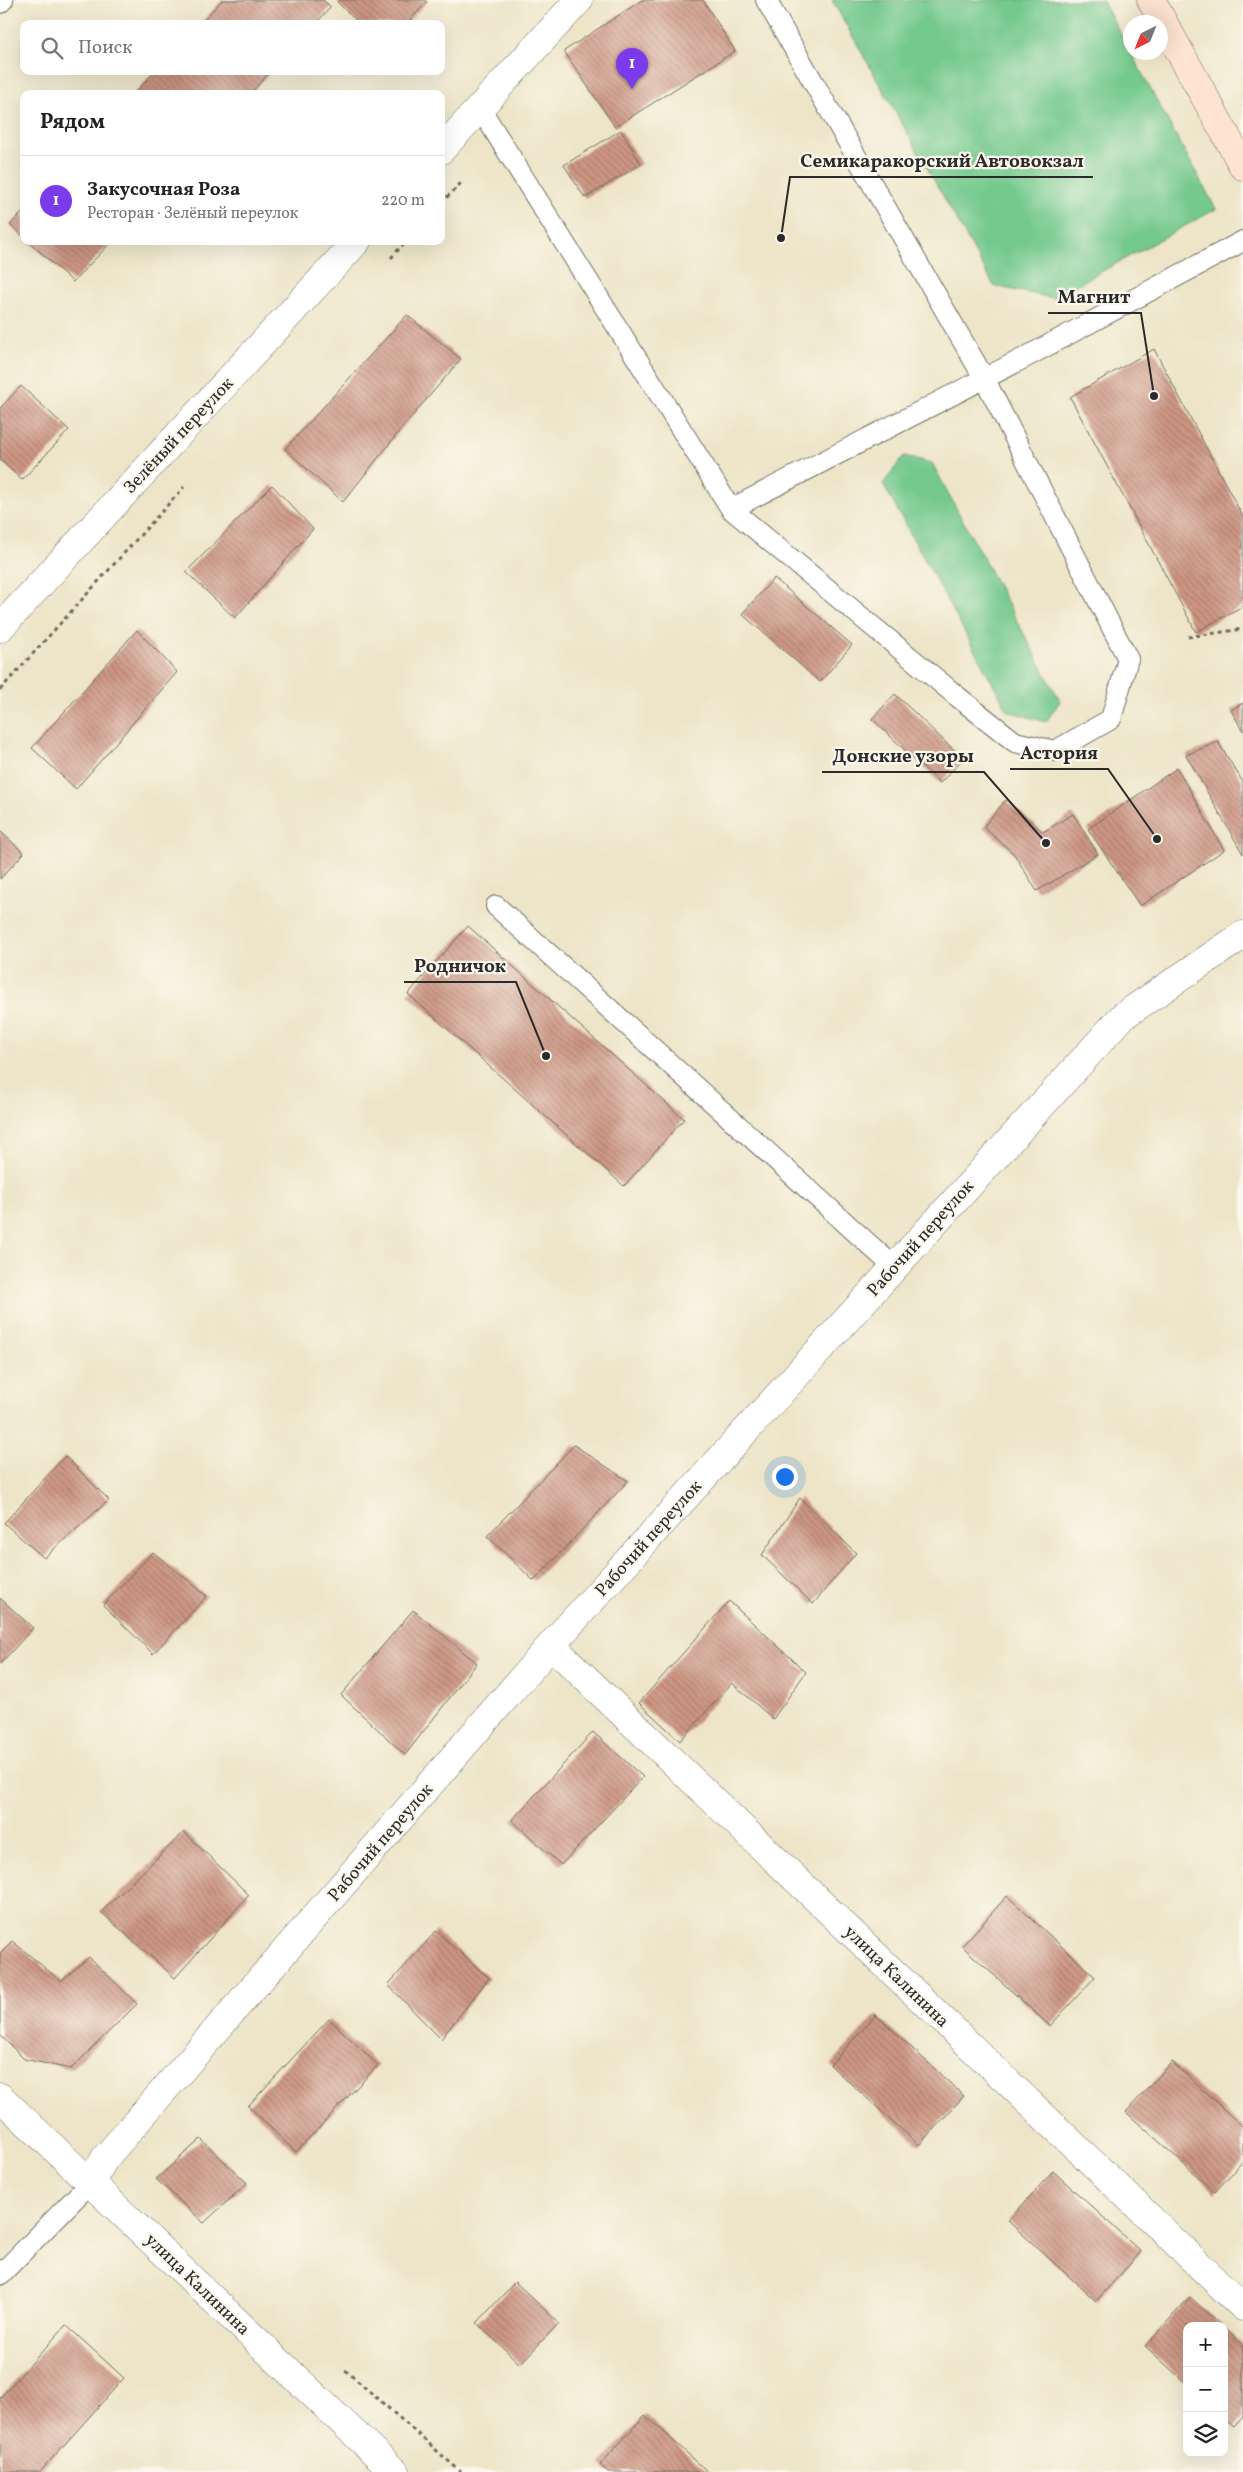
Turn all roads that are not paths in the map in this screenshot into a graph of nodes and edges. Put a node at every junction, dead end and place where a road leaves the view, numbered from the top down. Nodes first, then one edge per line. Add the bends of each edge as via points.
1 (3, 0) edge
2 (579, 0) edge
3 (766, 0) edge
4 (1151, 0) edge
5 (0, 3) edge
6 (480, 108) junction
7 (445, 146) edge
8 (1243, 166) edge
9 (1243, 241) edge
10 (353, 245) edge
11 (984, 378) junction
12 (731, 509) junction
13 (0, 628) edge
14 (496, 906) dead end
15 (1243, 934) edge
16 (894, 1267) junction
17 (551, 1645) junction
18 (0, 2097) edge
19 (91, 2182) junction
20 (0, 2275) edge
21 (1243, 2308) edge
22 (395, 2472) edge

1 - 5 lane
2 - 6 street
3 - 11 lane
4 - 8 main road
6 - 7 street
6 - 12 lane
9 - 11 lane
10 - 13 street, Зелёный переулок
11 - 12 lane
11 - 12 lane via 1128,659 1111,719 1055,751 1016,742
14 - 16 lane
15 - 16 street, Рабочий переулок via 1122,1016
16 - 17 street, Рабочий переулок
17 - 19 street, Рабочий переулок via 111,2151
17 - 21 street, улица Калинина
18 - 19 street, улица Калинина
19 - 20 lane
19 - 22 street, улица Калинина

